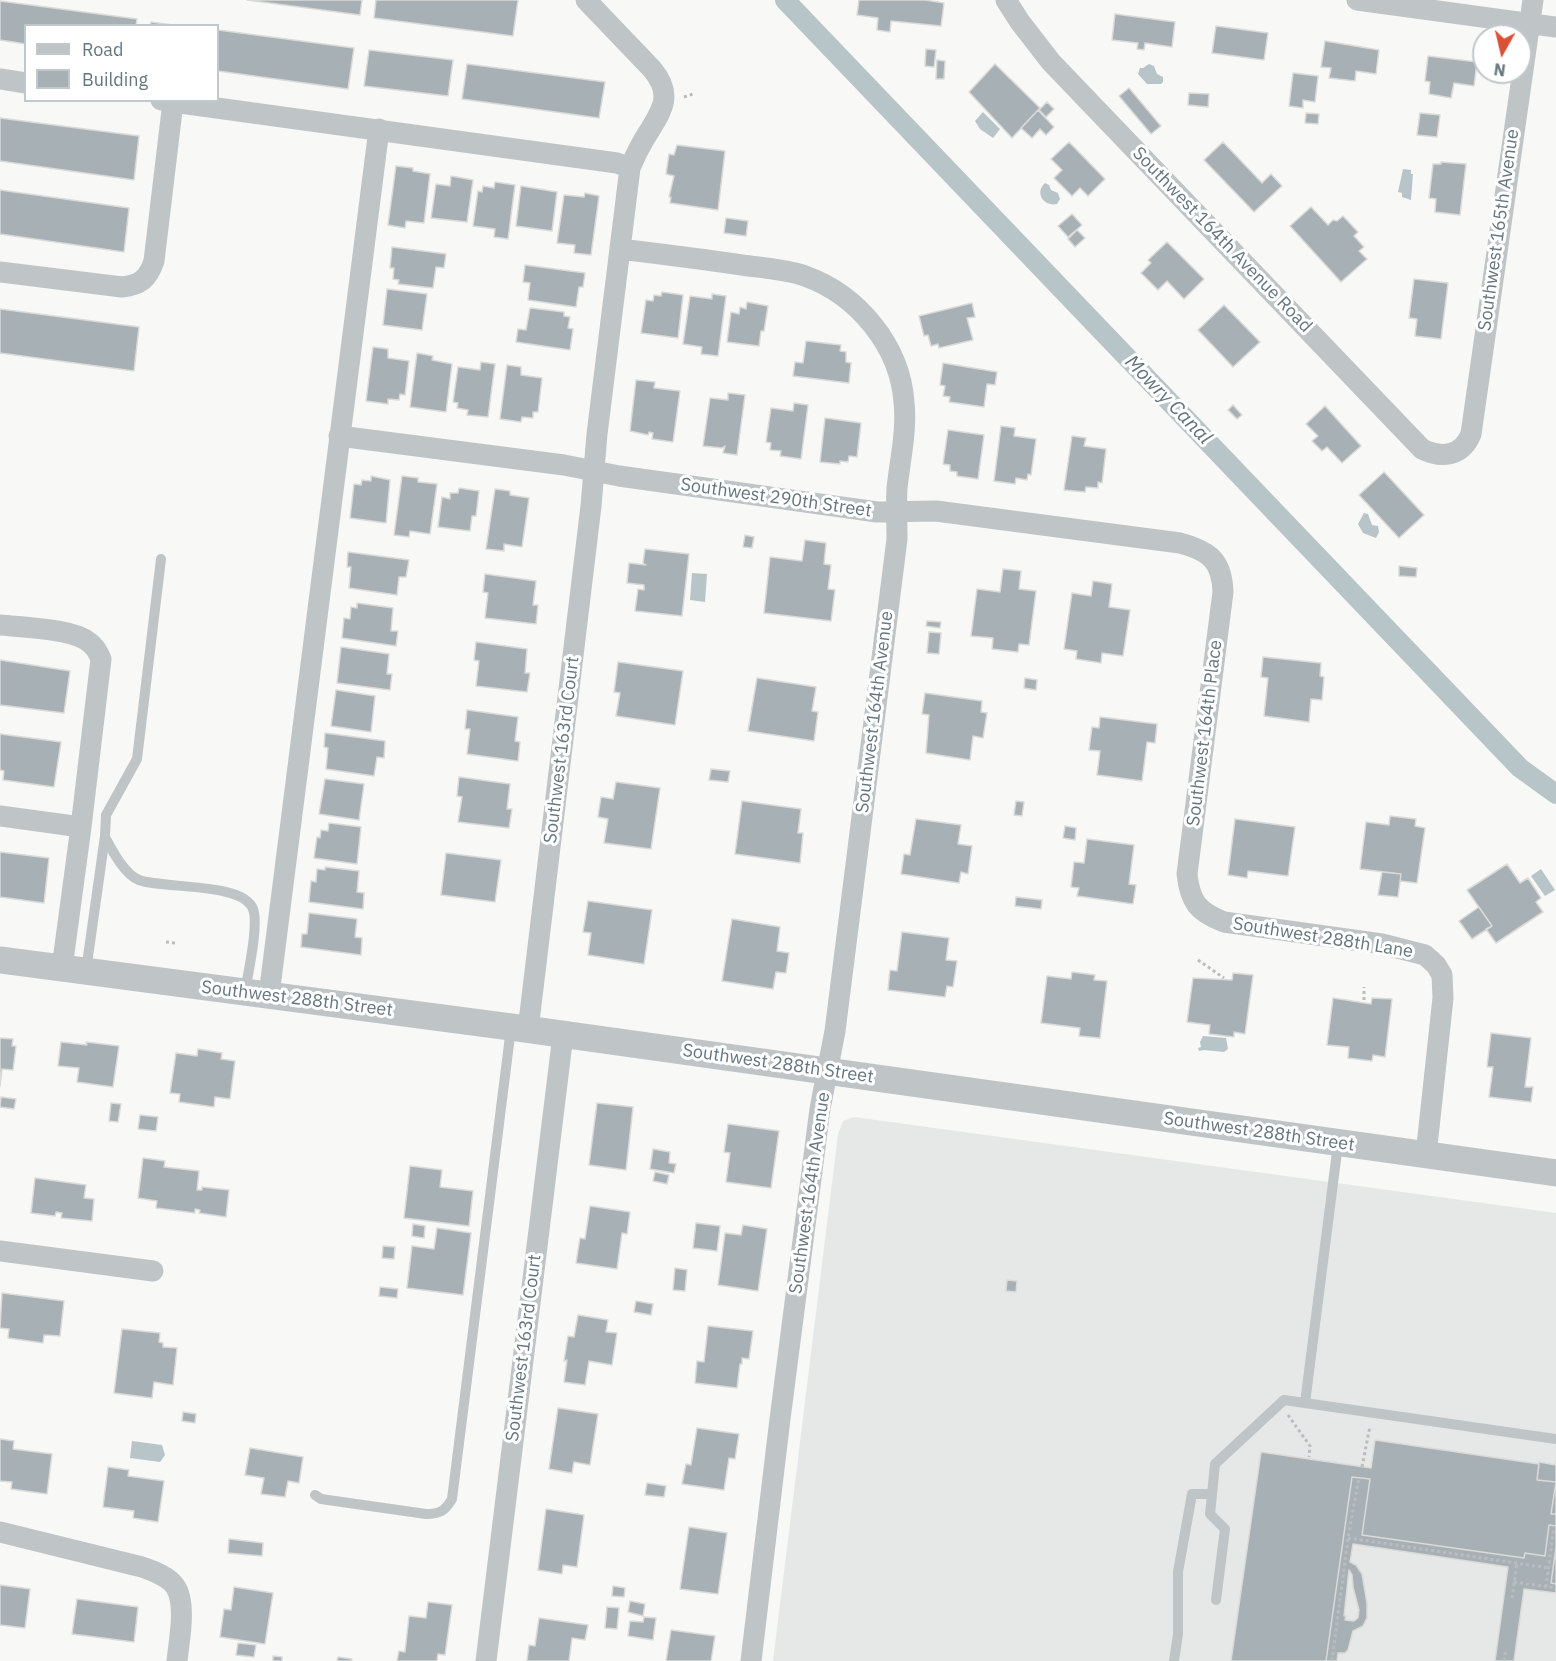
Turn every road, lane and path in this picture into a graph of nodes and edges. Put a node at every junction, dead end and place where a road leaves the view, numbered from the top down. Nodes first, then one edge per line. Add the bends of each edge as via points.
1 (586, 0) edge
2 (1006, 0) edge
3 (1357, 0) edge
4 (1533, 0) edge
5 (1528, 24) joint
6 (1532, 24) edge
7 (1556, 27) edge
8 (0, 79) edge
9 (24, 83) edge
10 (1520, 84) edge
11 (167, 102) edge
12 (175, 102) edge
13 (379, 129) junction
14 (630, 168) junction
15 (620, 249) junction
16 (0, 272) edge
17 (339, 435) junction
18 (1454, 454) joint
19 (595, 470) junction
20 (897, 511) junction
21 (1212, 557) joint
22 (161, 559) dead end
23 (0, 625) edge
24 (0, 816) edge
25 (81, 827) junction
26 (105, 836) junction
27 (1198, 909) joint
28 (166, 942) dead end
29 (175, 943) dead end
30 (0, 960) edge
31 (1198, 960) dead end
32 (74, 970) junction
33 (1224, 978) dead end
34 (1364, 987) dead end
35 (257, 994) junction
36 (1364, 1000) dead end
37 (520, 1028) junction
38 (563, 1035) junction
39 (827, 1071) junction
40 (1339, 1144) junction
41 (1426, 1155) junction
42 (1556, 1173) edge
43 (0, 1251) edge
44 (153, 1271) dead end
45 (1305, 1403) junction
46 (1287, 1414) dead end
47 (1371, 1424) dead end
48 (1556, 1439) edge
49 (1309, 1457) dead end
50 (1362, 1467) dead end
51 (1359, 1477) dead end
52 (1212, 1494) junction
53 (315, 1495) dead end
54 (1554, 1526) dead end
55 (0, 1532) edge
56 (1348, 1538) junction
57 (1517, 1563) junction
58 (1549, 1568) junction
59 (1514, 1582) junction
60 (1546, 1587) junction
61 (1556, 1588) edge
62 (1512, 1598) dead end
63 (1216, 1600) dead end
64 (1506, 1649) dead end
65 (177, 1661) edge
66 (486, 1661) edge
67 (751, 1661) edge
68 (1174, 1661) edge
69 (1332, 1661) edge
70 (1504, 1661) edge

1 - 14 street, Southwest 163rd Court via 661,79 665,91 659,117
2 - 18 street, Southwest 164th Avenue Road via 1051,62 1422,449 1437,455
3 - 5 street
4 - 5 street, Southwest 165th Avenue
6 - 7 street
8 - 9 street
10 - 18 street, Southwest 165th Avenue via 1471,434
11 - 16 street via 154,261 144,281 122,287
12 - 13 street
13 - 14 street
13 - 17 street
14 - 15 street, Southwest 163rd Court
15 - 19 street, Southwest 163rd Court
15 - 20 street, Southwest 164th Avenue via 792,273 830,288 861,312 892,354 903,388 905,423
17 - 19 street, Southwest 290th Street
17 - 35 street
19 - 20 street, Southwest 290th Street via 854,509
19 - 37 street, Southwest 163rd Court
20 - 21 street, Southwest 290th Street via 936,511 1180,543
20 - 39 street, Southwest 164th Avenue via 896,550
21 - 27 street, Southwest 164th Place via 1218,565 1223,592 1187,874
22 - 26 lane via 137,759 106,815
23 - 25 street via 85,639 101,658
24 - 25 street
25 - 32 street
26 - 32 lane
26 - 35 lane via 116,859 138,880 245,898 253,909
27 - 41 street, Southwest 288th Lane via 1237,926 1411,950 1436,965 1442,975 1443,1013
28 - 29 path
30 - 32 street, Southwest 288th Street
31 - 33 path
32 - 35 street, Southwest 288th Street
34 - 36 path
35 - 37 street, Southwest 288th Street
37 - 38 street, Southwest 288th Street
37 - 53 lane via 452,1499 439,1514 426,1514
38 - 39 street, Southwest 288th Street
38 - 66 street, Southwest 163rd Court
39 - 40 street, Southwest 288th Street
39 - 67 street, Southwest 164th Avenue
40 - 41 street, Southwest 288th Street
40 - 45 lane
41 - 42 street, Southwest 288th Street
43 - 44 street
45 - 48 lane
45 - 52 lane via 1284,1400 1215,1464
46 - 49 path via 1310,1446
47 - 50 path
51 - 56 path
52 - 63 lane via 1210,1514 1225,1529
52 - 68 lane via 1192,1494 1178,1572
54 - 58 path
55 - 65 street via 142,1567 174,1584 181,1624
56 - 57 path
56 - 69 path
57 - 58 path
57 - 59 path
58 - 60 path
59 - 60 path
59 - 62 path
60 - 61 path
64 - 70 path

